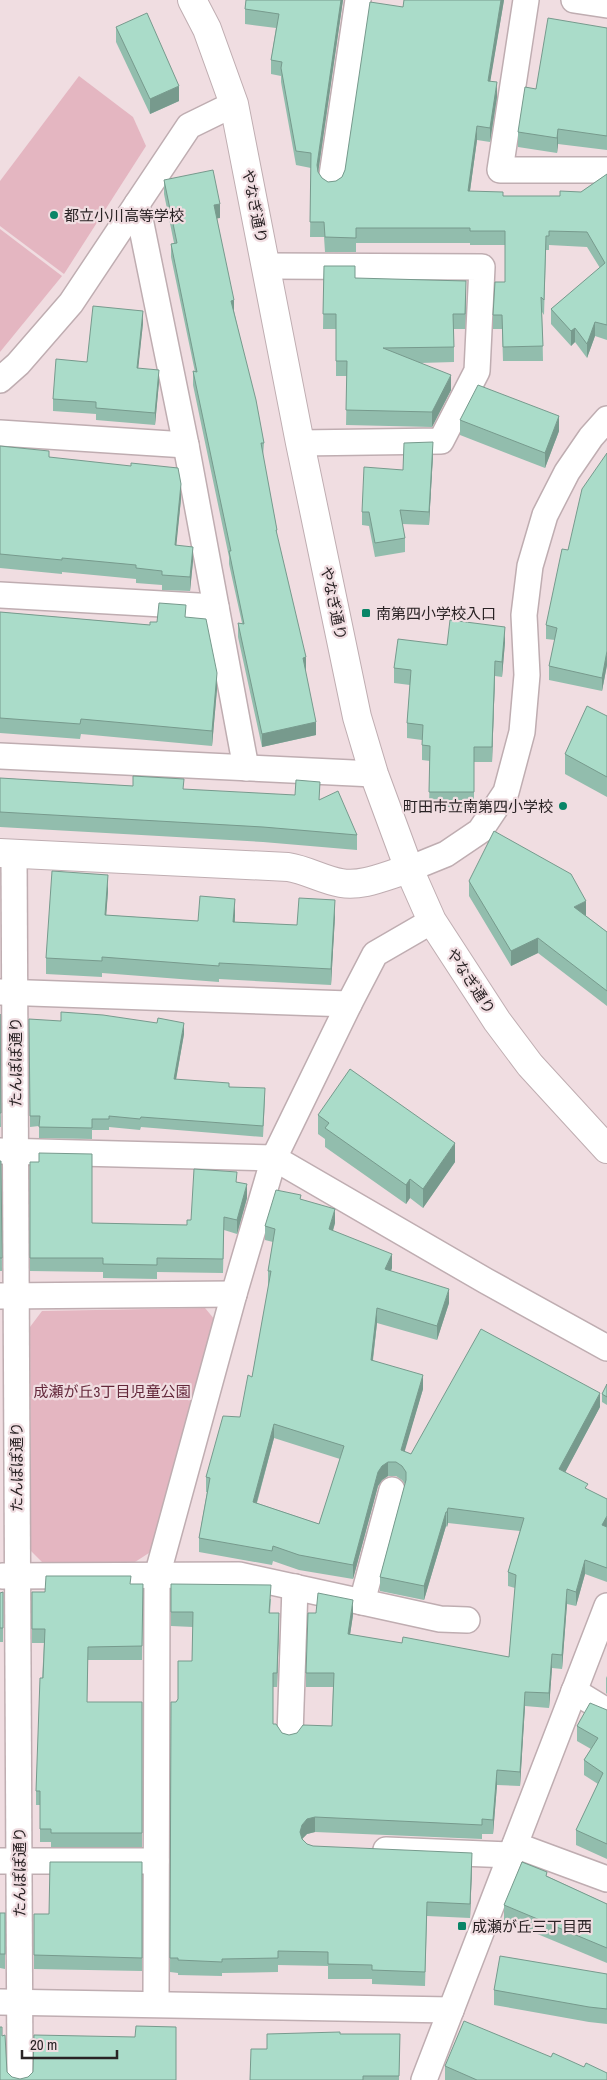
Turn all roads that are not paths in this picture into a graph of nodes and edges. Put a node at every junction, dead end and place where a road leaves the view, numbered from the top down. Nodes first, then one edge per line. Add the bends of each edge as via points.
1 (192, 0) edge
2 (358, 0) edge
3 (526, 0) edge
4 (574, 0) edge
5 (607, 5) edge
6 (234, 104) junction
7 (607, 170) edge
8 (331, 182) edge
9 (138, 204) junction
10 (267, 266) junction
11 (0, 380) edge
12 (607, 419) edge
13 (0, 433) edge
14 (300, 443) junction
15 (186, 445) junction
16 (0, 595) edge
17 (216, 606) junction
18 (0, 756) edge
19 (246, 768) junction
20 (374, 774) junction
21 (7, 853) edge
22 (409, 869) junction
23 (432, 921) junction
24 (7, 992) edge
25 (349, 1004) junction
26 (607, 1149) edge
27 (7, 1151) edge
28 (274, 1158) junction
29 (234, 1294) junction
30 (8, 1296) edge
31 (607, 1348) edge
32 (8, 1446) edge
33 (392, 1490) dead end
34 (9, 1576) edge
35 (157, 1576) junction
36 (296, 1587) junction
37 (362, 1602) junction
38 (607, 1606) edge
39 (467, 1620) dead end
40 (600, 1641) edge
41 (574, 1691) junction
42 (9, 1710) edge
43 (607, 1711) edge
44 (290, 1735) edge
45 (363, 1848) edge
46 (513, 1850) junction
47 (9, 1861) edge
48 (156, 1861) junction
49 (607, 1880) edge
50 (10, 2002) edge
51 (156, 2004) junction
52 (450, 2010) junction
53 (20, 2080) edge
54 (424, 2080) edge

1 - 6 street, やなぎ通り via 207,29
2 - 8 street
3 - 7 street via 500,170
4 - 5 street
6 - 9 street via 189,126
6 - 10 street, やなぎ通り
9 - 11 street via 71,303
9 - 15 street
10 - 14 street, やなぎ通り
10 - 14 street via 482,267 477,370 441,440
12 - 22 street via 591,436 567,472 545,515 530,566 524,615 527,676 522,732 506,792 480,831 446,854
13 - 15 street
14 - 20 street, やなぎ通り via 357,718
15 - 17 street
16 - 17 street
17 - 19 street
18 - 19 street
19 - 20 street
20 - 22 street, やなぎ通り
21 - 22 street via 288,867 339,883 355,884
21 - 24 street, たんぽぽ通り
22 - 23 street, やなぎ通り
23 - 25 street via 375,954
23 - 26 street, やなぎ通り via 497,1021 530,1065
24 - 25 street
24 - 27 street, たんぽぽ通り
25 - 28 street
27 - 28 street
27 - 30 street, たんぽぽ通り
28 - 29 street
28 - 31 street
29 - 30 street
29 - 35 street
30 - 32 street, たんぽぽ通り
32 - 34 street, たんぽぽ通り
33 - 37 street
34 - 35 street
34 - 42 street, たんぽぽ通り
35 - 36 street via 239,1575
35 - 48 street
36 - 37 street
36 - 44 street
37 - 39 street via 440,1619
38 - 40 street
40 - 41 street
41 - 43 street
41 - 46 street
42 - 47 street, たんぽぽ通り
45 - 46 street
46 - 49 street
46 - 52 street
47 - 48 street
47 - 50 street, たんぽぽ通り
48 - 51 street
50 - 51 street
50 - 53 street, たんぽぽ通り
51 - 52 street
52 - 54 street

